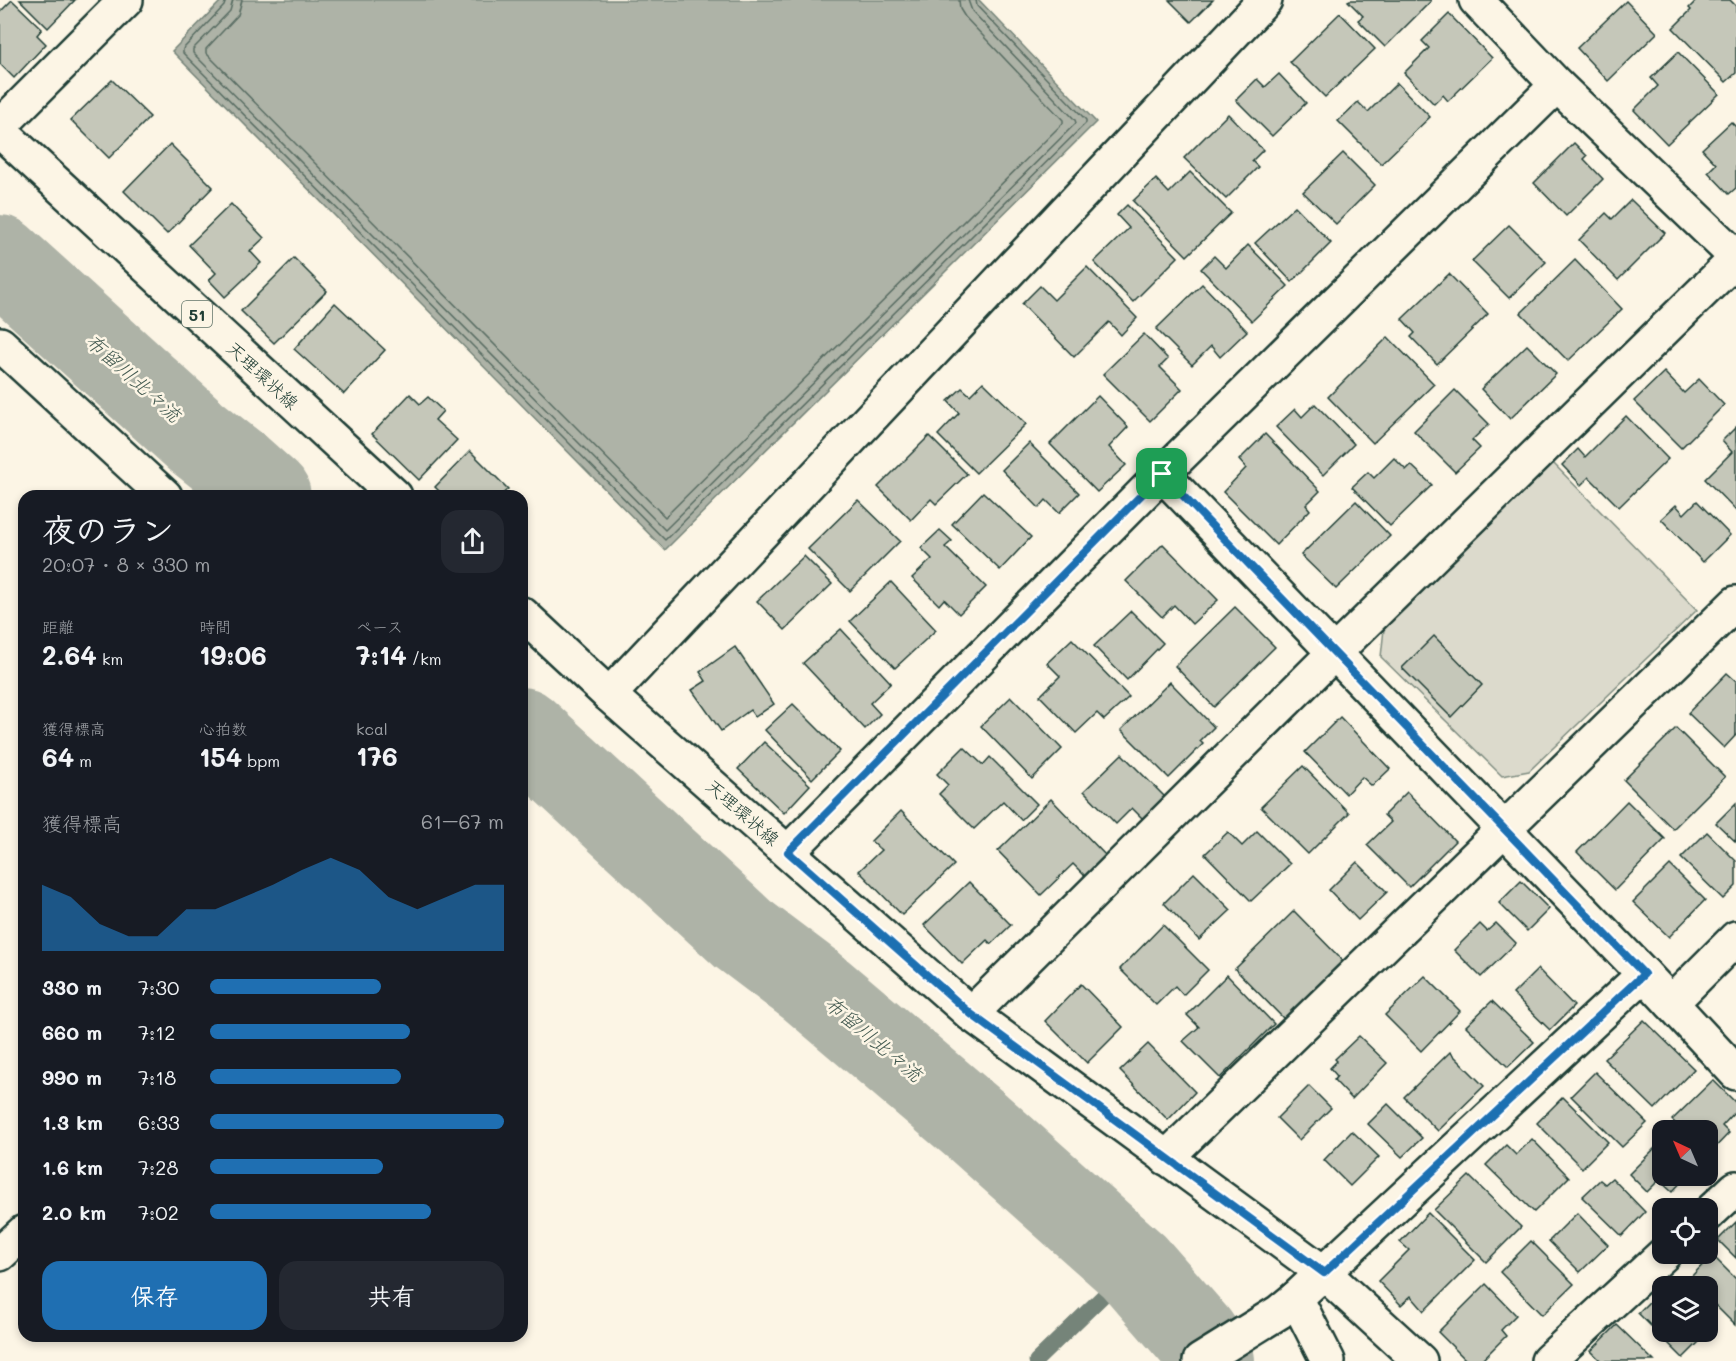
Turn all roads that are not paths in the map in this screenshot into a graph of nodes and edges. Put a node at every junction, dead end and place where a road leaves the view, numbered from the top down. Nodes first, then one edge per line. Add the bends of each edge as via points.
1 (126, 0) edge
2 (1265, 0) edge
3 (1476, 0) edge
4 (1557, 85) junction
5 (0, 126) edge
6 (0, 131) edge
7 (1736, 258) edge
8 (0, 344) edge
9 (1162, 474) junction
10 (158, 490) edge
11 (389, 490) edge
12 (1736, 603) edge
13 (528, 620) edge
14 (1335, 652) junction
15 (609, 695) junction
16 (1505, 830) junction
17 (788, 852) junction
18 (1736, 938) edge
19 (1644, 974) junction
20 (1671, 1003) junction
21 (971, 1014) junction
22 (1736, 1073) edge
23 (1166, 1158) junction
24 (1736, 1188) edge
25 (1718, 1205) edge
26 (18, 1238) edge
27 (0, 1254) edge
28 (1653, 1264) edge
29 (1324, 1273) junction
30 (1288, 1305) junction
31 (1200, 1361) edge
32 (1328, 1361) edge
33 (1420, 1361) edge
34 (1548, 1361) edge

1 - 5 street
2 - 15 street
3 - 4 street
4 - 7 street
4 - 9 street
6 - 11 street, 天理環状線 / 51
7 - 14 street
8 - 10 street
9 - 14 street
9 - 17 street
12 - 16 street
13 - 15 street, 天理環状線
14 - 16 street
14 - 21 street
15 - 17 street, 天理環状線
16 - 19 street
16 - 23 street
17 - 21 street, 天理環状線
18 - 20 street
19 - 20 street
19 - 29 street
20 - 22 street
21 - 23 street, 天理環状線
23 - 29 street, 天理環状線
24 - 25 street
26 - 27 street
28 - 34 street
29 - 30 street
29 - 33 street, 天理環状線
30 - 31 street
30 - 32 street

